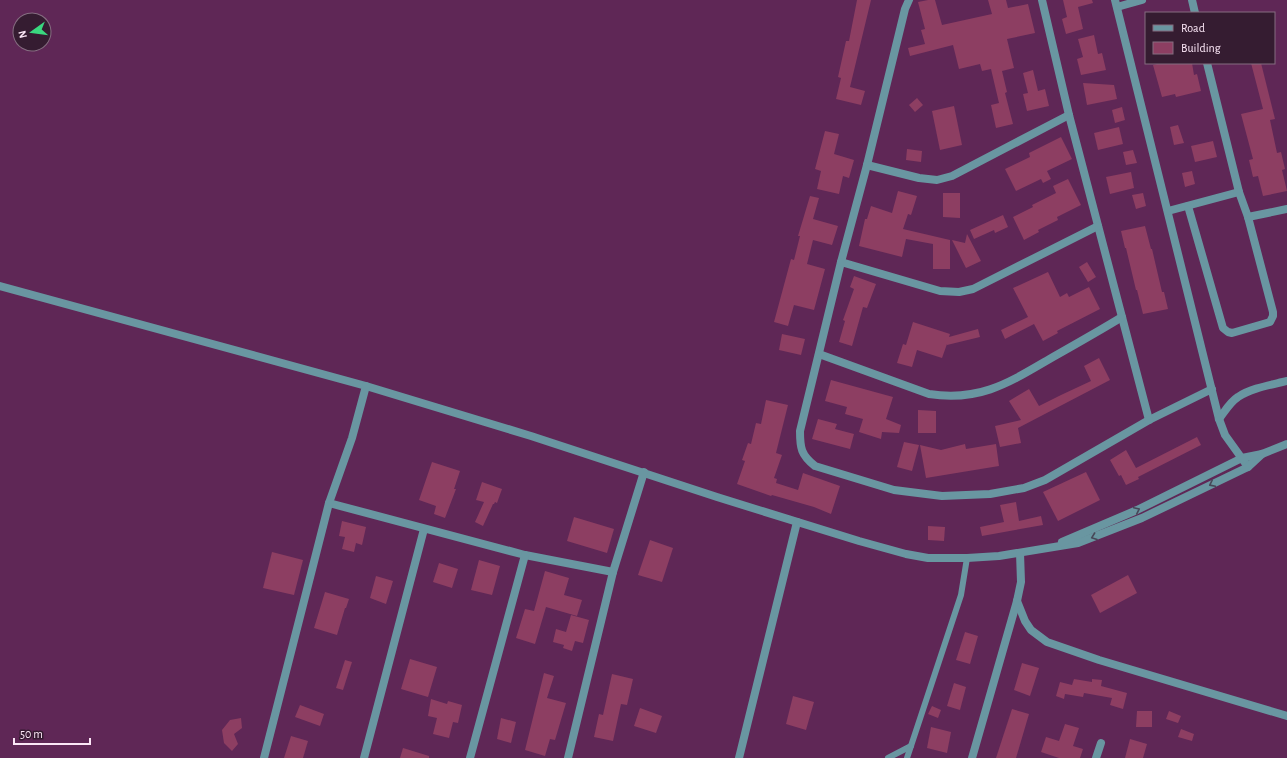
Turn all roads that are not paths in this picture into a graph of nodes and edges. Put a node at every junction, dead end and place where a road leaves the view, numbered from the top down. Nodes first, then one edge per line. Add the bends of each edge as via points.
1 (909, 0) edge
2 (1042, 0) edge
3 (1142, 0) edge
4 (1192, 0) edge
5 (1116, 4) edge
6 (1195, 12) edge
7 (1207, 64) edge
8 (1069, 115) junction
9 (867, 165) junction
10 (1239, 192) junction
11 (1188, 206) junction
12 (1287, 209) edge
13 (1168, 211) junction
14 (1248, 217) junction
15 (1098, 226) junction
16 (841, 262) junction
17 (0, 286) edge
18 (1122, 317) junction
19 (819, 354) junction
20 (1287, 381) edge
21 (366, 386) junction
22 (1212, 389) junction
23 (1219, 419) junction
24 (1149, 420) junction
25 (1287, 444) edge
26 (1262, 454) junction
27 (1242, 458) junction
28 (1248, 467) junction
29 (644, 472) junction
30 (329, 503) junction
31 (797, 522) junction
32 (424, 529) junction
33 (1050, 548) junction
34 (1020, 553) junction
35 (525, 555) junction
36 (967, 558) junction
37 (613, 572) junction
38 (1017, 601) junction
39 (1287, 716) edge
40 (1101, 743) dead end
41 (911, 746) junction
42 (264, 758) edge
43 (364, 758) edge
44 (470, 758) edge
45 (568, 758) edge
46 (739, 758) edge
47 (888, 758) edge
48 (907, 758) edge
49 (972, 758) edge
50 (1096, 758) edge

1 - 9 street
2 - 8 street
3 - 5 street
4 - 6 street
5 - 13 street
7 - 10 street
8 - 9 street via 952,176 937,180
8 - 15 street
9 - 16 street
10 - 11 street
10 - 14 street
11 - 13 street
11 - 14 street via 1223,328 1232,333 1268,323 1273,316
12 - 14 street
13 - 22 street
15 - 16 street via 973,289 959,292 940,291
15 - 18 street
16 - 19 street
17 - 21 street
18 - 19 street via 1008,383 985,392 964,396 945,397 930,394
18 - 24 street
19 - 24 street via 800,430 802,451 815,466 894,490 942,496 990,494 1024,488 1045,480
20 - 23 street via 1246,392 1232,402
21 - 29 street
21 - 30 street via 352,438
22 - 23 street
22 - 24 street
23 - 27 street via 1225,435
25 - 26 street
26 - 27 street
26 - 28 street
27 - 28 street
33 -> 27 street via 1137,510
28 -> 33 street via 1099,536
29 - 31 street
29 - 37 street
30 - 32 street
30 - 42 street
31 - 36 street via 906,554 928,558
31 - 46 street
32 - 35 street
32 - 43 street
33 - 34 street
34 - 36 street
34 - 38 street
35 - 37 street
35 - 44 street
36 - 41 lane via 961,595
37 - 45 street
38 - 39 street via 1031,630 1047,642
38 - 49 street
40 - 50 street
41 - 47 lane
41 - 48 lane

